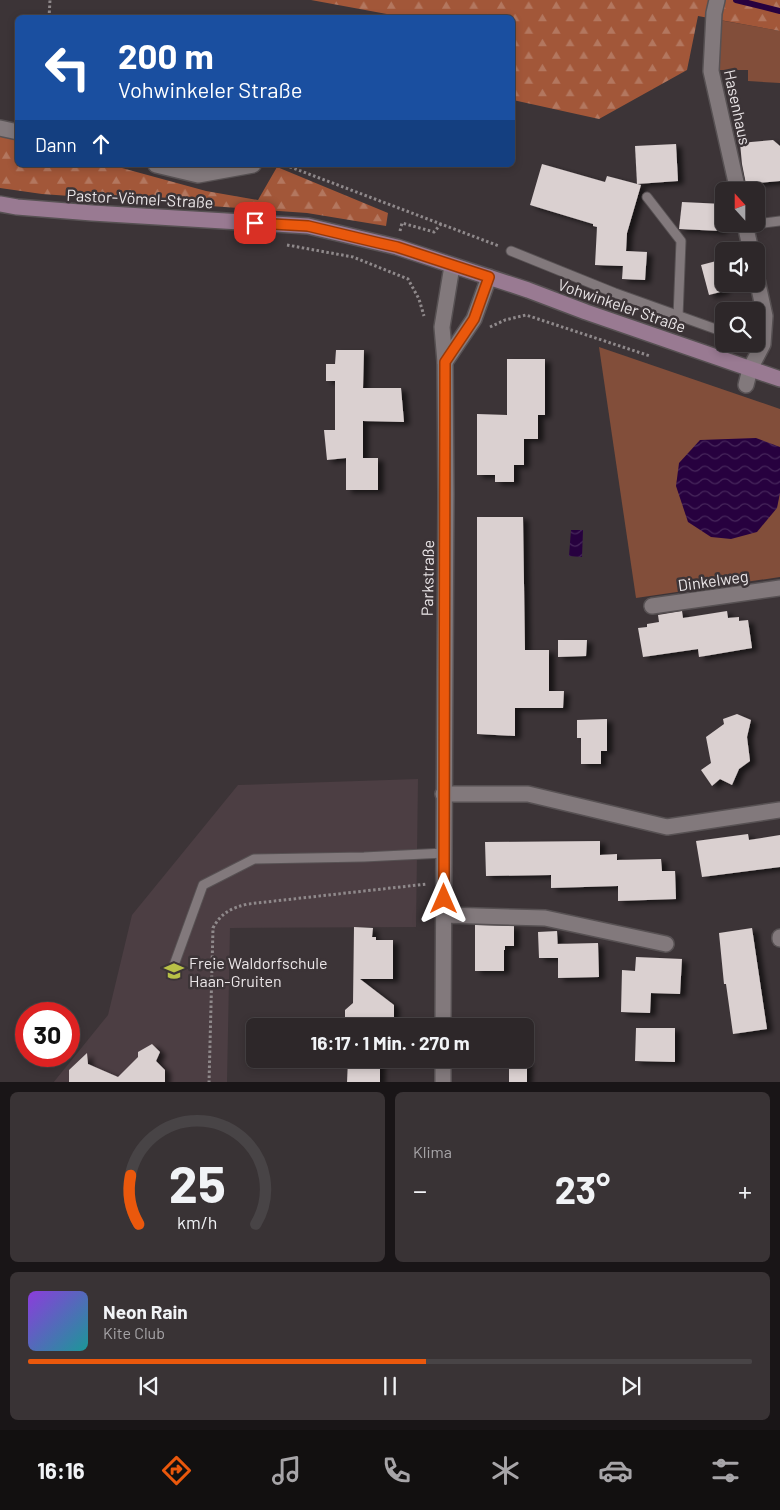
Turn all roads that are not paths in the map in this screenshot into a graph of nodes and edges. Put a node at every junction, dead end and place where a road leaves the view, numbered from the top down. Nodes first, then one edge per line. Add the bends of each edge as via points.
1 (715, 6) edge
2 (0, 128) edge
3 (15, 131) edge
4 (164, 167) edge
5 (242, 167) edge
6 (736, 182) edge
7 (647, 197) dead end
8 (0, 204) edge
9 (780, 222) edge
10 (765, 223) edge
11 (511, 251) road end
12 (452, 266) junction
13 (489, 277) junction
14 (678, 317) junction
15 (715, 329) edge
16 (757, 352) edge
17 (445, 362) junction
18 (750, 369) junction
19 (780, 379) edge
20 (746, 386) dead end
21 (780, 588) edge
22 (652, 606) dead end
23 (443, 794) junction
24 (780, 810) edge
25 (444, 853) junction
26 (444, 915) junction
27 (666, 944) dead end
28 (174, 966) dead end
29 (443, 1018) edge
30 (443, 1068) edge
31 (443, 1082) edge

1 - 6 street, Hasenhaus via 711,71
2 - 3 street
4 - 5 street, Pastor-Vömel-Straße via 198,175
7 - 14 lane, Vohwinkeler Straße via 681,241
8 - 12 main road, Pastor-Vömel-Straße via 308,226 397,247
9 - 10 lane
11 - 14 lane, Vohwinkeler Straße
12 - 13 main road, Vohwinkeler Straße
12 - 17 street, Parkstraße via 442,328
13 - 17 street via 474,319
13 - 18 main road, Vohwinkeler Straße
14 - 15 lane, Vohwinkeler Straße
16 - 18 street
17 - 23 street, Parkstraße
18 - 19 main road, Vohwinkeler Straße
18 - 20 street
21 - 22 street, Dinkelweg
23 - 24 street via 528,794 667,827
23 - 25 street, Parkstraße
25 - 26 street, Parkstraße
25 - 28 lane via 254,859 203,885
26 - 27 street via 544,918
26 - 29 street, Parkstraße
30 - 31 street

